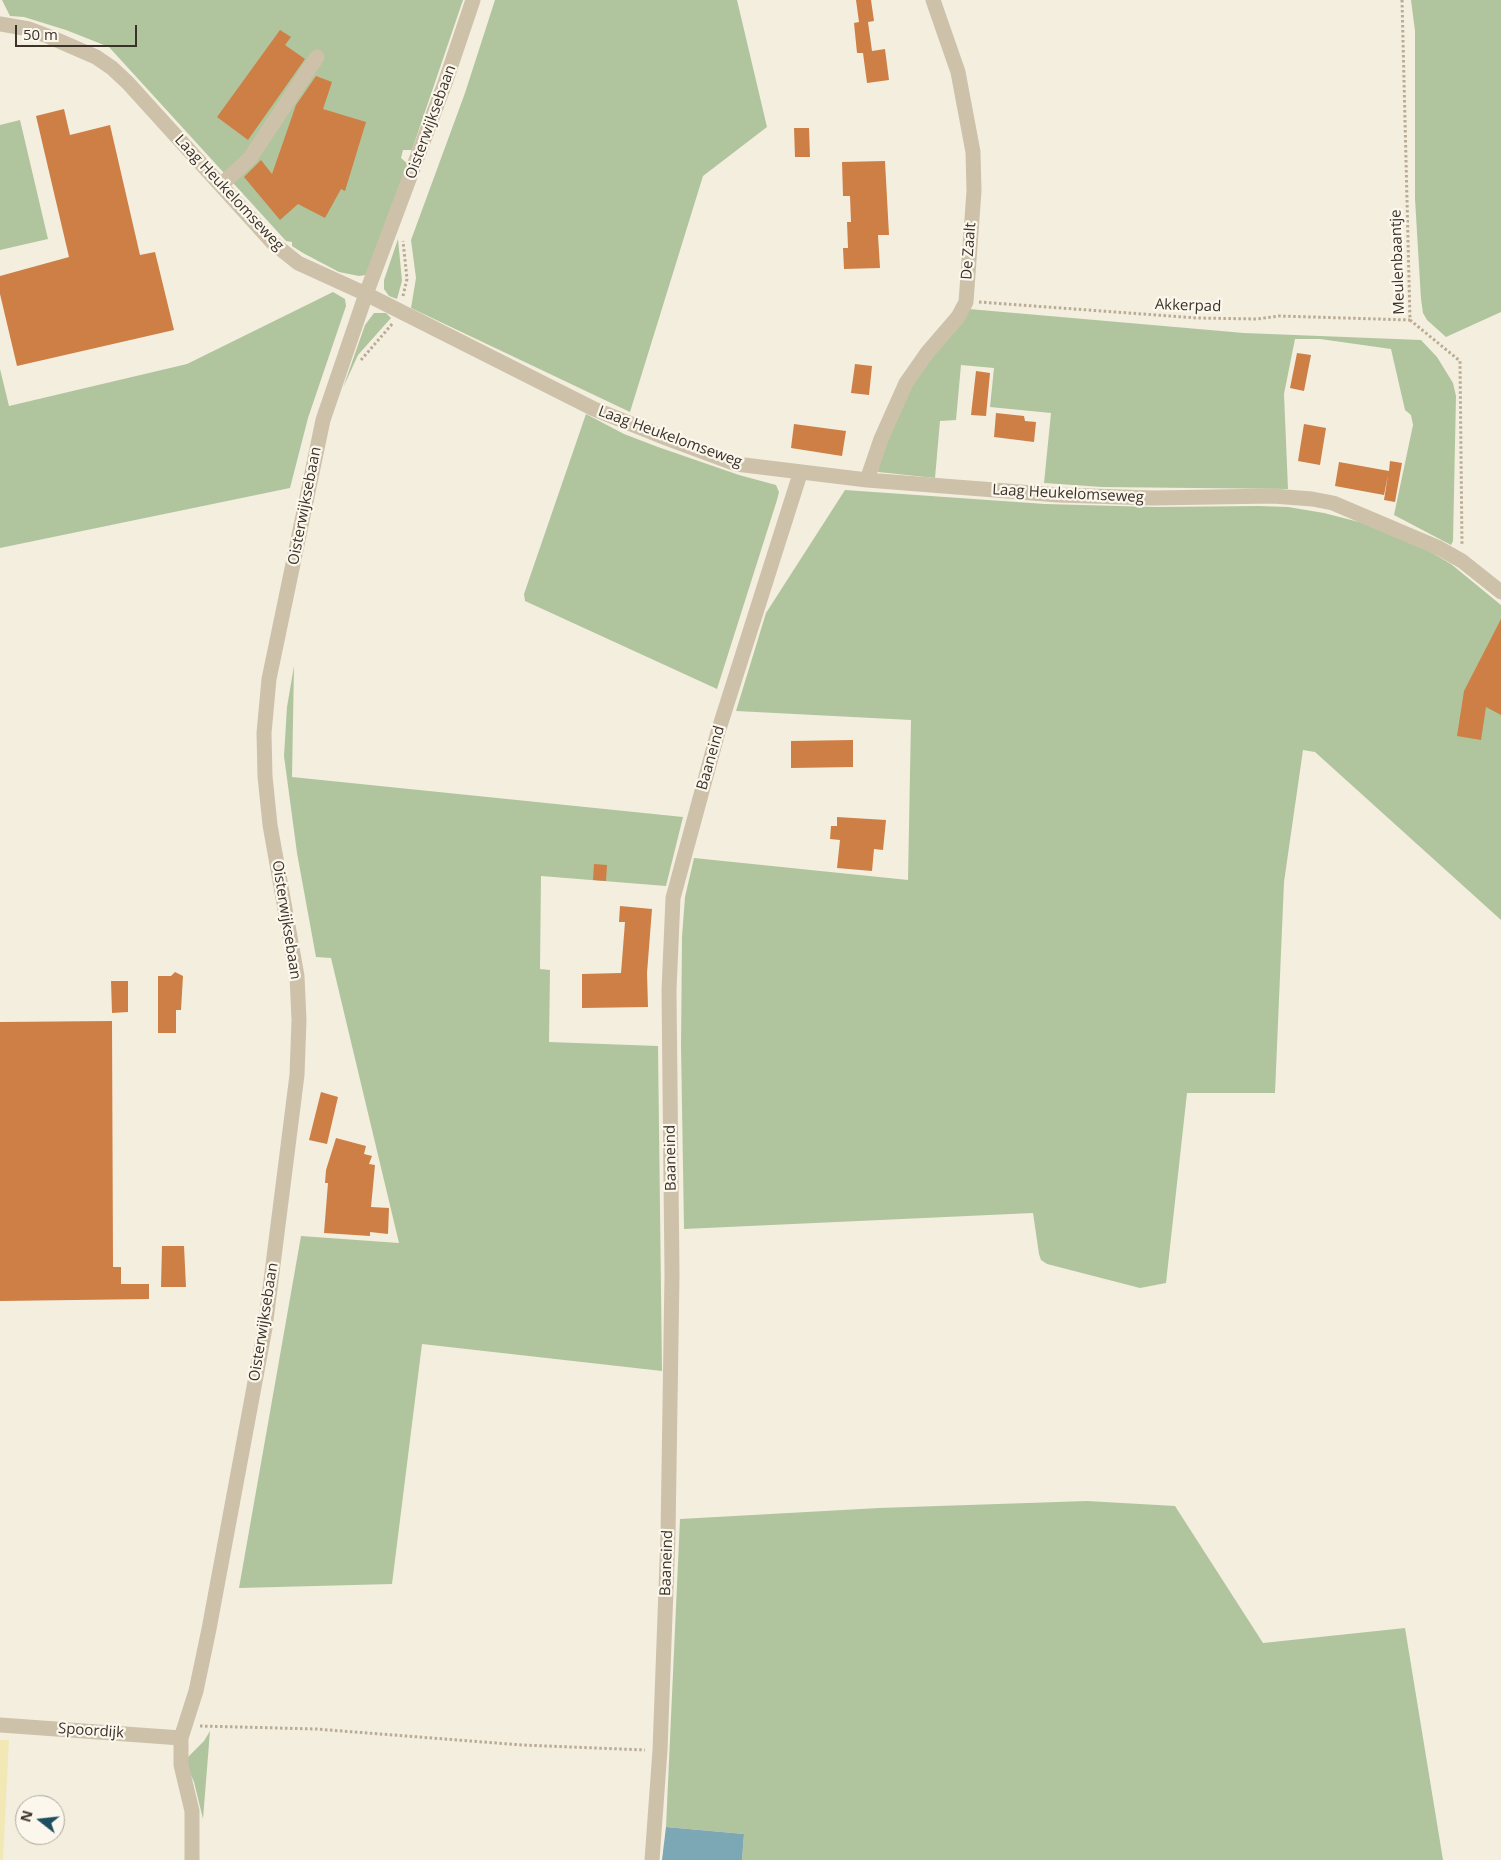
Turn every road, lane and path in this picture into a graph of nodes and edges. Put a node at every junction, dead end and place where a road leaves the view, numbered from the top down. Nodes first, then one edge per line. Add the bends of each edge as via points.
1 (473, 0) edge
2 (933, 0) edge
3 (1402, 0) edge
4 (0, 24) edge
5 (317, 57) dead end
6 (221, 185) junction
7 (366, 294) junction
8 (966, 302) junction
9 (1410, 320) junction
10 (800, 474) junction
11 (867, 480) junction
12 (1462, 561) junction
13 (1501, 592) edge
14 (0, 1725) edge
15 (199, 1726) dead end
16 (181, 1738) junction
17 (660, 1750) junction
18 (192, 1860) edge
19 (652, 1860) edge

1 - 7 street, Oisterwijksebaan via 422,148
2 - 8 street, De Zaalt via 958,72 973,152 974,191
3 - 9 path, Meulenbaantje
4 - 6 street, Laag Heukelomseweg via 50,36 112,68
5 - 6 street via 250,158
6 - 7 street, Laag Heukelomseweg via 273,243 292,259
7 - 10 street, Laag Heukelomseweg via 594,409 736,464
7 - 16 street, Oisterwijksebaan via 322,420 266,705 265,776 270,825 297,976 297,1075 263,1338 209,1629 196,1692
8 - 9 path, Akkerpad via 1197,318 1279,316
8 - 11 street, De Zaalt via 906,383
9 - 12 path, Meulenbaantje via 1460,361
10 - 11 street, Laag Heukelomseweg
10 - 17 street, Baaneind via 718,732 673,898 669,990 672,1274 668,1535
11 - 12 street, Laag Heukelomseweg via 1058,495 1312,499 1333,503 1370,518
12 - 13 street, Laag Heukelomseweg
14 - 16 street, Spoordijk
15 - 17 path via 316,1729 522,1745
16 - 18 street, Oisterwijksebaan via 181,1765 192,1811
17 - 19 street, Baaneind

